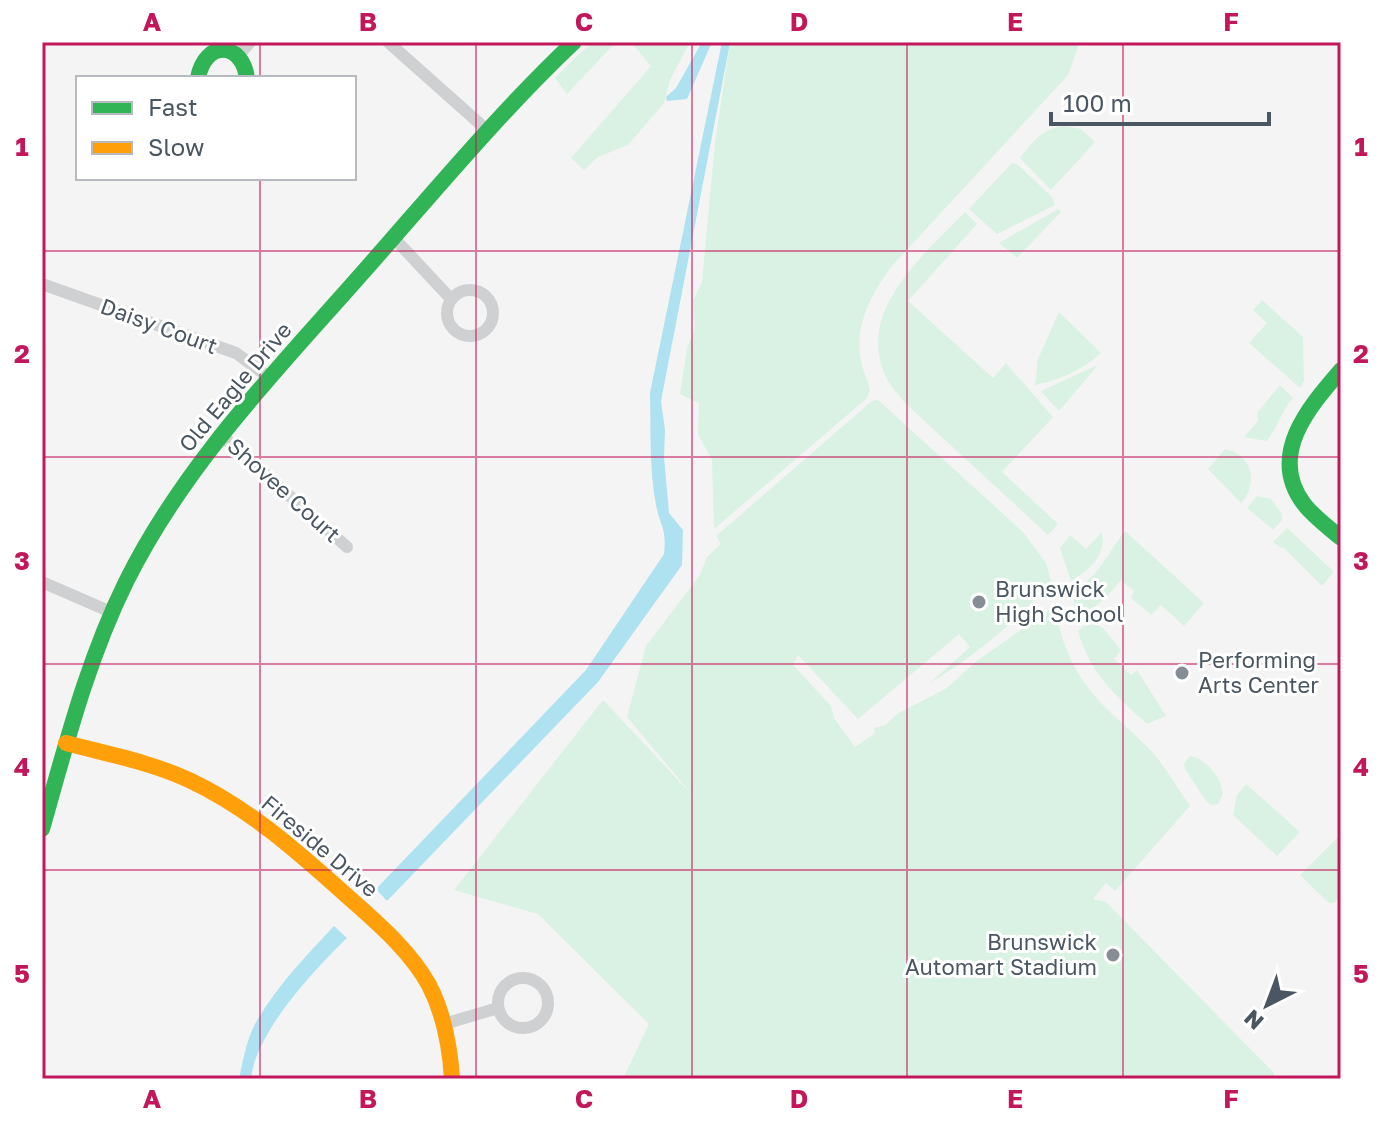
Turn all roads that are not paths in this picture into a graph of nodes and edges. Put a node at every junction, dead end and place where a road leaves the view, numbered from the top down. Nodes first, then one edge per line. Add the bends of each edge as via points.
1 (388, 42) edge
2 (574, 42) edge
3 (245, 48) edge
4 (198, 76) edge
5 (247, 76) edge
6 (488, 131) junction
7 (394, 238) junction
8 (42, 284) edge
9 (451, 299) dead end
10 (1341, 370) edge
11 (270, 378) junction
12 (220, 434) junction
13 (1341, 538) edge
14 (347, 547) dead end
15 (42, 582) edge
16 (111, 612) junction
17 (66, 743) junction
18 (42, 829) edge
19 (498, 1008) junction
20 (444, 1024) junction
21 (452, 1079) edge

1 - 6 street
2 - 6 street, Old Eagle Drive
3 - 4 street via 207,55
3 - 5 street
6 - 7 street, Old Eagle Drive
7 - 9 street
7 - 11 street, Old Eagle Drive
8 - 11 street, Daisy Court via 236,353
10 - 13 street via 1300,422 1288,455 1301,501
11 - 12 street, Old Eagle Drive
12 - 14 street, Shovee Court
12 - 16 street, Old Eagle Drive via 163,514
15 - 16 street
16 - 17 street, Old Eagle Drive
17 - 18 street, Old Eagle Drive
17 - 20 street, Fireside Drive via 188,779 260,820 397,941 429,985
19 - 19 street via 504,986 518,978 534,980 548,999 545,1016 523,1029 507,1023
19 - 20 street
20 - 21 street, Fireside Drive

